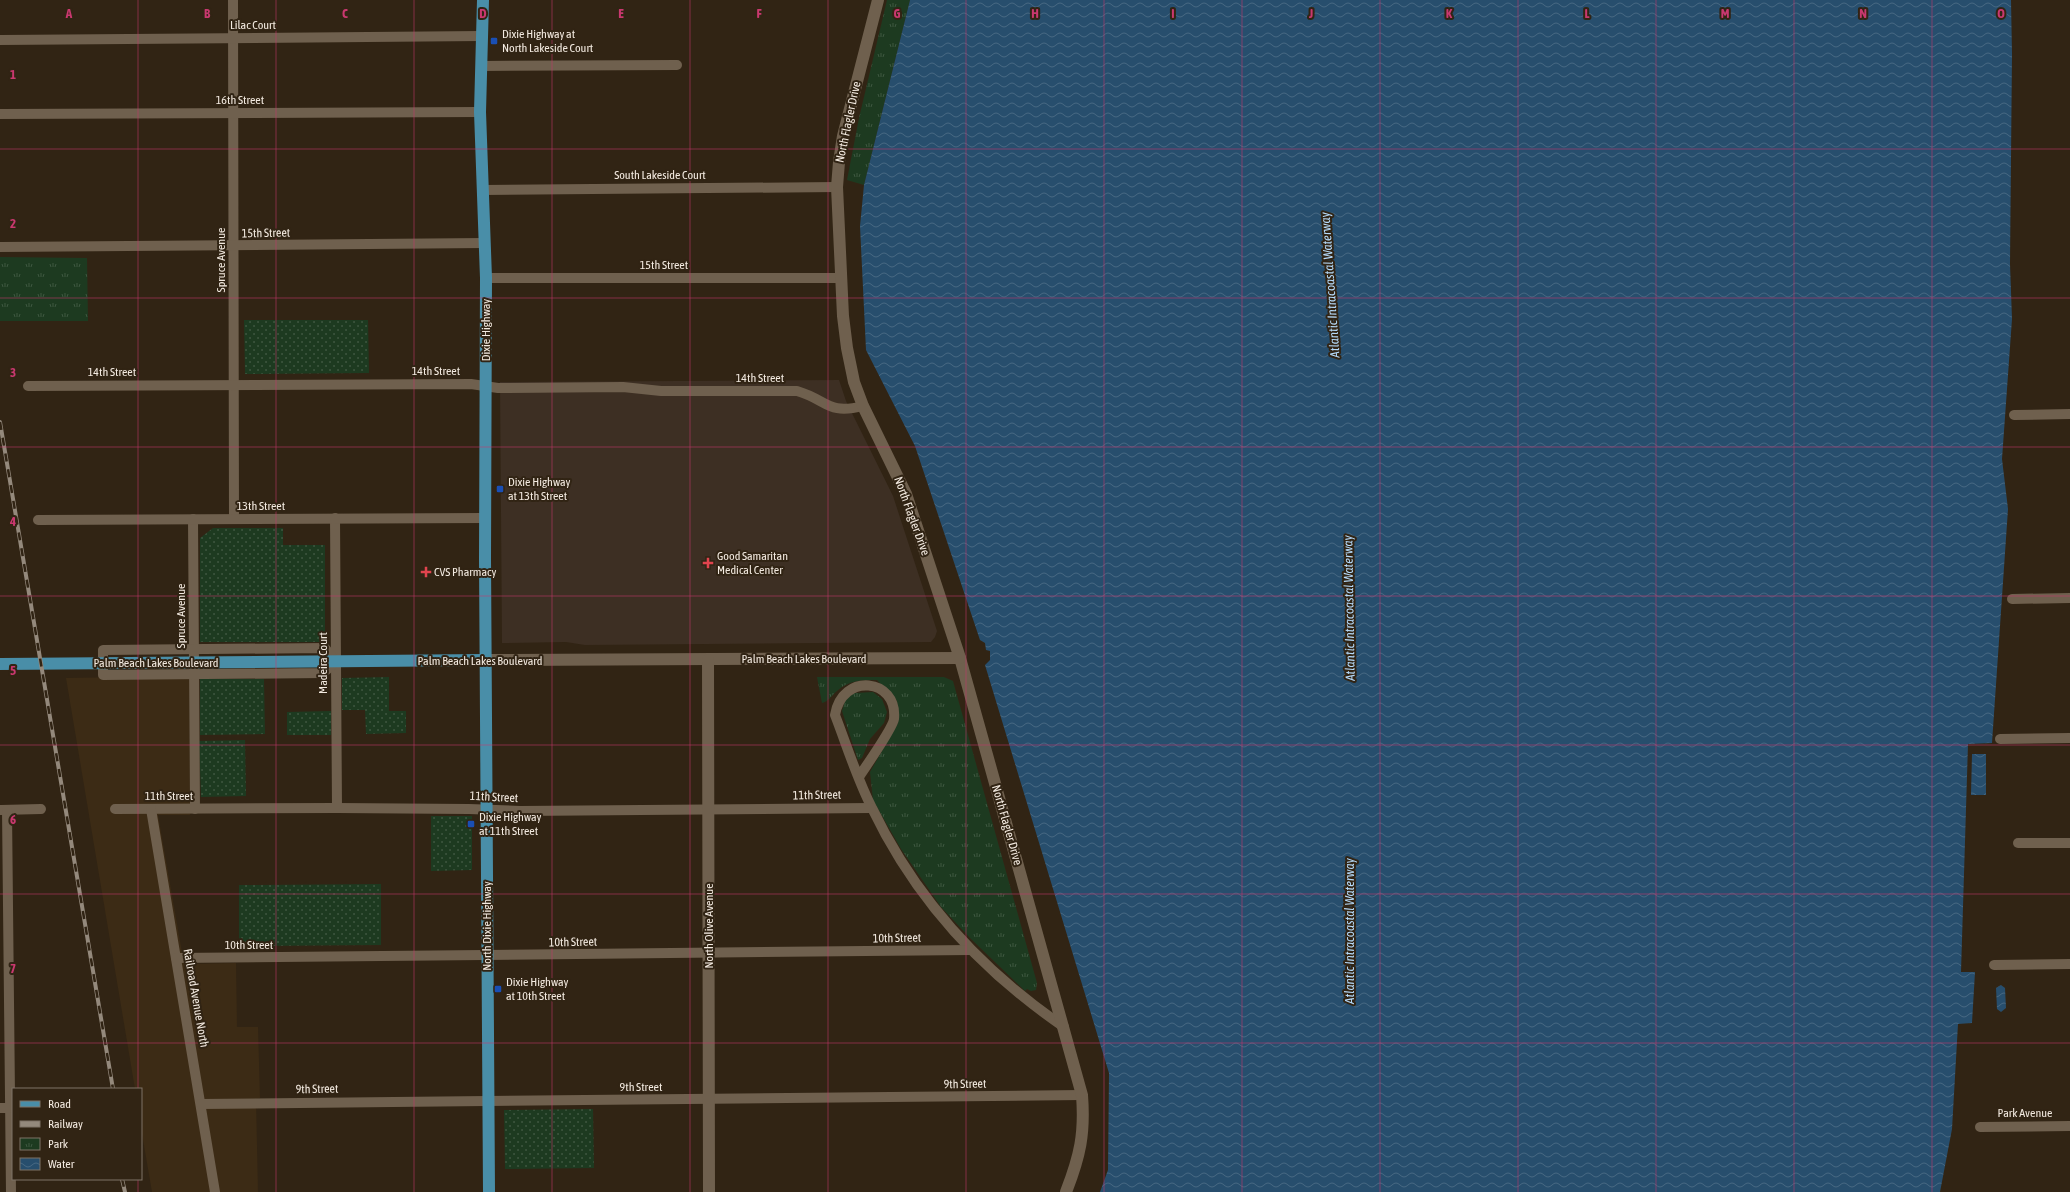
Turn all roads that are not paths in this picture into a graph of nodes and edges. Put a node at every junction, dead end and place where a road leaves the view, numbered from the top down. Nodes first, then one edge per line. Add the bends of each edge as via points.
1 (232, 0) edge
2 (483, 0) edge
3 (878, 0) edge
4 (482, 36) junction
5 (233, 39) junction
6 (0, 40) edge
7 (677, 65) dead end
8 (482, 66) junction
9 (480, 112) junction
10 (233, 113) junction
11 (0, 114) edge
12 (837, 187) junction
13 (483, 190) junction
14 (485, 243) junction
15 (234, 246) junction
16 (0, 248) edge
17 (486, 278) junction
18 (841, 278) junction
19 (234, 385) junction
20 (28, 386) dead end
21 (486, 387) junction
22 (863, 406) junction
23 (2070, 414) edge
24 (2014, 415) dead end
25 (335, 518) junction
26 (485, 518) junction
27 (193, 519) junction
28 (234, 519) junction
29 (38, 520) dead end
30 (2070, 598) edge
31 (2012, 599) dead end
32 (194, 650) junction
33 (960, 658) junction
34 (486, 660) junction
35 (708, 660) junction
36 (336, 662) junction
37 (0, 664) edge
38 (194, 674) junction
39 (2070, 738) edge
40 (2000, 739) dead end
41 (859, 777) junction
42 (337, 808) junction
43 (871, 808) junction
44 (41, 809) dead end
45 (115, 809) dead end
46 (151, 809) junction
47 (195, 809) junction
48 (3, 810) edge
49 (487, 810) junction
50 (709, 810) junction
51 (2018, 843) dead end
52 (2070, 843) edge
53 (970, 950) junction
54 (709, 953) junction
55 (487, 956) junction
56 (176, 958) junction
57 (2070, 964) edge
58 (1994, 965) dead end
59 (5, 980) edge
60 (1064, 1027) junction
61 (1082, 1095) junction
62 (489, 1100) junction
63 (709, 1100) junction
64 (201, 1104) junction
65 (5, 1108) edge
66 (2070, 1126) edge
67 (1980, 1127) dead end
68 (11, 1192) edge
69 (215, 1192) edge
70 (489, 1192) edge
71 (709, 1192) edge
72 (1066, 1192) edge

1 - 5 street, Spruce Avenue
2 - 4 main road, Dixie Highway
3 - 12 street, North Flagler Drive via 843,136
4 - 5 street, Lilac Court
4 - 8 main road, Dixie Highway
5 - 6 street, Lilac Court
5 - 10 street, Spruce Avenue
7 - 8 street
8 - 9 main road, Dixie Highway
9 - 10 street, 16th Street
9 - 13 main road, Dixie Highway
10 - 11 street, 16th Street
10 - 15 street, Spruce Avenue
12 - 13 street, South Lakeside Court
12 - 18 street, North Flagler Drive
13 - 14 main road, Dixie Highway
14 - 15 street, 15th Street
14 - 17 main road, Dixie Highway
15 - 16 street, 15th Street
15 - 19 street, Spruce Avenue
17 - 18 street, 15th Street
17 - 21 main road, Dixie Highway
18 - 22 street, North Flagler Drive via 847,348 854,382
19 - 20 street, 14th Street
19 - 21 street, 14th Street via 471,384
19 - 28 street, Spruce Avenue
21 - 22 street, 14th Street via 797,391 840,410
21 - 26 main road, Dixie Highway
22 - 33 street, North Flagler Drive via 906,494
23 - 24 street
25 - 26 street, 13th Street
25 - 28 street, 13th Street
25 - 36 street, Madeira Court
26 - 34 main road, Dixie Highway
27 - 28 street, 13th Street
27 - 29 street, 13th Street
27 - 32 street, Spruce Avenue
30 - 31 street
32 - 36 street via 325,648
32 - 38 street, Spruce Avenue
32 - 38 street via 102,650 103,675
33 - 35 street, Palm Beach Lakes Boulevard
33 - 60 street, North Flagler Drive
34 - 35 street, Palm Beach Lakes Boulevard
34 - 36 main road, Palm Beach Lakes Boulevard
34 - 49 main road, North Dixie Highway
35 - 50 street, North Olive Avenue
36 - 37 main road, Palm Beach Lakes Boulevard
36 - 38 street via 323,672
36 - 42 street, Madeira Court
38 - 47 street, Spruce Avenue
39 - 40 street
41 - 41 street via 894,721 894,708 887,696 869,685 856,686 845,693 838,703 835,715
41 - 43 street
42 - 47 street, 11th Street
42 - 49 street, 11th Street
43 - 50 street, 11th Street
43 - 53 street via 926,898
44 - 48 street
45 - 46 street, 11th Street
46 - 47 street, 11th Street
46 - 56 street, Railroad Avenue North
48 - 59 street
49 - 50 street, 11th Street
49 - 55 main road, North Dixie Highway
50 - 54 street, North Olive Avenue
51 - 52 street
53 - 54 street, 10th Street
53 - 60 street via 1014,991
54 - 55 street, 10th Street
54 - 63 street, North Olive Avenue
55 - 56 street, 10th Street
55 - 62 main road, North Dixie Highway
56 - 64 street, Railroad Avenue North
57 - 58 street
59 - 65 street
60 - 61 street, North Flagler Drive
61 - 63 street, 9th Street
61 - 72 street, North Flagler Drive via 1083,1138 1077,1164
62 - 63 street, 9th Street
62 - 64 street, 9th Street
62 - 70 main road, North Dixie Highway
63 - 71 street, North Olive Avenue
64 - 69 street, Railroad Avenue North
65 - 68 street
66 - 67 street, Park Avenue

